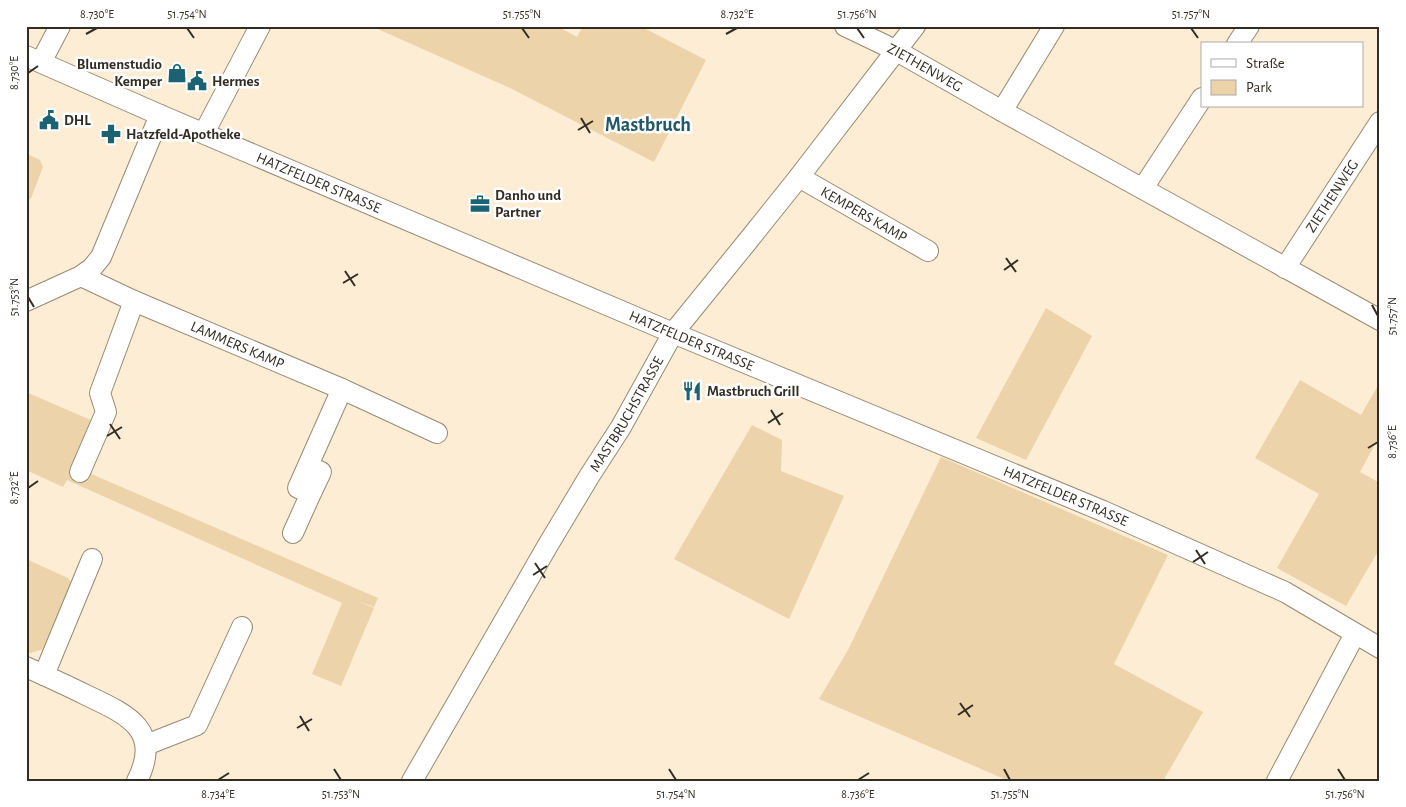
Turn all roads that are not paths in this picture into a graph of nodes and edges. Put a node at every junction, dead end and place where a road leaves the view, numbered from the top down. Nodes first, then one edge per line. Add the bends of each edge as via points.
1 (60, 26) edge
2 (260, 26) edge
3 (845, 26) edge
4 (915, 26) edge
5 (1054, 26) edge
6 (1249, 26) edge
7 (1238, 42) edge
8 (895, 50) junction
9 (34, 59) edge
10 (1201, 100) edge
11 (1002, 111) junction
12 (160, 115) junction
13 (1380, 122) edge
14 (204, 133) junction
15 (799, 177) junction
16 (1143, 188) junction
17 (928, 251) dead end
18 (1285, 268) junction
19 (81, 276) junction
20 (26, 301) edge
21 (134, 301) junction
22 (1380, 320) edge
23 (673, 332) junction
24 (342, 389) junction
25 (437, 433) dead end
26 (80, 472) dead end
27 (293, 532) dead end
28 (92, 559) dead end
29 (242, 627) dead end
30 (1355, 634) junction
31 (1380, 648) edge
32 (35, 671) edge
33 (146, 746) junction
34 (137, 781) edge
35 (412, 781) edge
36 (1278, 781) edge

1 - 9 street
2 - 14 street
3 - 8 street, ZIETHENWEG
4 - 8 street, MASTBRUCHSTRASSE
5 - 11 street
6 - 7 street
8 - 11 street, ZIETHENWEG
8 - 15 street, MASTBRUCHSTRASSE
9 - 12 street, HATZFELDER STRASSE
10 - 16 street
11 - 16 street, ZIETHENWEG
12 - 14 street, HATZFELDER STRASSE
12 - 19 street via 101,257
13 - 18 street, ZIETHENWEG
14 - 23 street, HATZFELDER STRASSE
15 - 17 street, KEMPERS KAMP
15 - 23 street, MASTBRUCHSTRASSE
16 - 18 street, ZIETHENWEG
18 - 22 street, ZIETHENWEG
19 - 20 street
19 - 21 street, LAMMERS KAMP
21 - 24 street, LAMMERS KAMP
21 - 26 street via 100,393 106,412
23 - 30 street, HATZFELDER STRASSE via 1104,511 1285,592
23 - 35 street, MASTBRUCHSTRASSE via 621,427 548,545
24 - 25 street, LAMMERS KAMP
24 - 27 street via 308,466 321,472
28 - 32 street
29 - 33 street via 197,725
30 - 31 street, HATZFELDER STRASSE
30 - 36 street
32 - 33 street via 130,718 141,732
33 - 34 street

